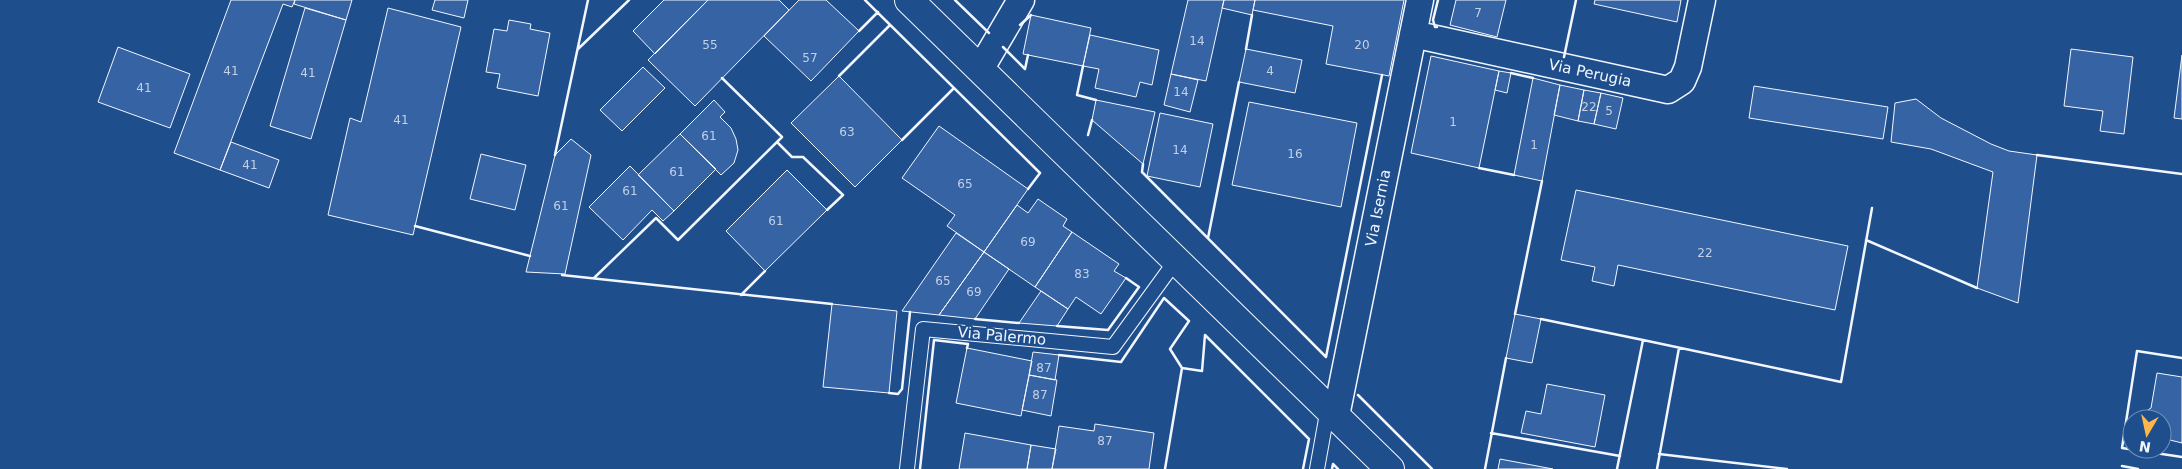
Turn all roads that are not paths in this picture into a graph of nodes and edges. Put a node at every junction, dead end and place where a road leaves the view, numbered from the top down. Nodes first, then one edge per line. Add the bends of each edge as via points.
1 (909, 0) edge
2 (1021, 0) edge
3 (1420, 0) edge
4 (1702, 0) edge
5 (1413, 34) junction
6 (980, 68) junction
7 (1177, 259) junction
8 (1332, 412) junction
9 (907, 469) edge
10 (1317, 469) edge
11 (1390, 469) edge

1 - 6 main road
2 - 6 street
3 - 5 street, Via Isernia
4 - 5 street, Via Perugia via 1688,67 1682,81 1668,90
5 - 8 street, Via Isernia
6 - 7 main road
7 - 8 main road
7 - 9 lane, Via Palermo via 1113,347 923,329
8 - 10 lane
8 - 11 main road

